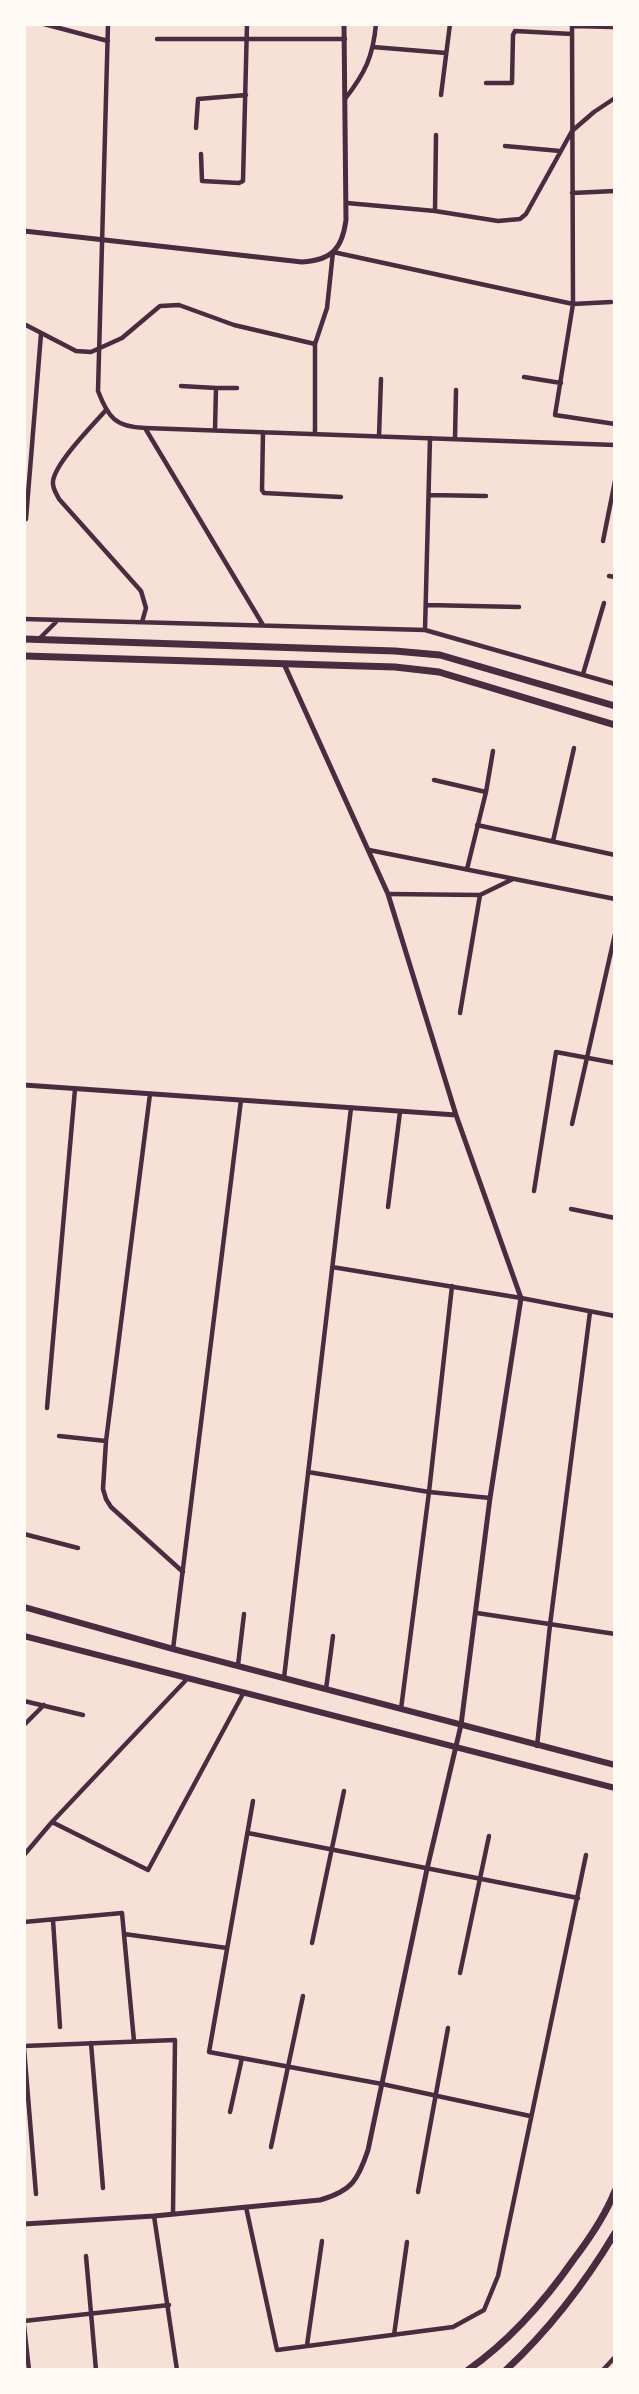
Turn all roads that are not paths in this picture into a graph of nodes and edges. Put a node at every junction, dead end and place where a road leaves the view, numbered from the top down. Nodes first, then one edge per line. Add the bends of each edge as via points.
1 (44, 24) edge
2 (108, 24) edge
3 (247, 24) edge
4 (344, 24) edge
5 (376, 24) edge
6 (450, 24) edge
7 (572, 25) edge
8 (55, 26) edge
9 (613, 27) dead end
10 (572, 34) junction
11 (157, 39) dead end
12 (246, 39) junction
13 (345, 39) junction
14 (108, 41) junction
15 (373, 46) junction
16 (446, 53) junction
17 (486, 83) dead end
18 (246, 95) junction
19 (441, 95) dead end
20 (615, 98) edge
21 (345, 99) junction
22 (196, 128) dead end
23 (572, 131) junction
24 (436, 135) dead end
25 (506, 146) dead end
26 (561, 151) junction
27 (201, 154) dead end
28 (615, 191) edge
29 (573, 193) junction
30 (347, 203) junction
31 (435, 211) junction
32 (24, 231) edge
33 (104, 242) junction
34 (333, 252) junction
35 (611, 302) dead end
36 (573, 304) junction
37 (24, 324) edge
38 (41, 334) junction
39 (315, 344) junction
40 (100, 348) junction
41 (524, 377) dead end
42 (381, 379) dead end
43 (561, 383) junction
44 (181, 386) dead end
45 (216, 388) junction
46 (237, 388) dead end
47 (456, 390) dead end
48 (106, 410) junction
49 (615, 424) edge
50 (145, 428) junction
51 (215, 430) junction
52 (263, 432) junction
53 (315, 434) junction
54 (379, 436) junction
55 (430, 438) junction
56 (454, 439) junction
57 (615, 446) edge
58 (615, 481) edge
59 (429, 495) junction
60 (486, 496) dead end
61 (341, 497) dead end
62 (26, 519) dead end
63 (603, 541) dead end
64 (604, 603) dead end
65 (426, 605) junction
66 (519, 607) dead end
67 (24, 620) edge
68 (56, 622) junction
69 (142, 622) junction
70 (263, 625) junction
71 (425, 630) junction
72 (24, 639) edge
73 (38, 639) junction
74 (395, 651) junction
75 (24, 656) edge
76 (284, 664) junction
77 (395, 667) junction
78 (583, 674) junction
79 (615, 684) edge
80 (615, 706) edge
81 (615, 725) edge
82 (574, 748) dead end
83 (493, 751) dead end
84 (434, 780) dead end
85 (486, 792) junction
86 (477, 825) junction
87 (553, 841) junction
88 (369, 850) junction
89 (615, 855) edge
90 (467, 869) junction
91 (513, 879) junction
92 (388, 894) junction
93 (480, 895) junction
94 (615, 899) edge
95 (615, 934) edge
96 (460, 1013) dead end
97 (587, 1058) junction
98 (615, 1063) edge
99 (24, 1085) edge
100 (75, 1089) junction
101 (150, 1094) junction
102 (241, 1100) junction
103 (351, 1108) junction
104 (400, 1112) junction
105 (456, 1115) junction
106 (572, 1124) dead end
107 (534, 1191) dead end
108 (388, 1207) dead end
109 (571, 1209) dead end
110 (615, 1218) edge
111 (332, 1267) junction
112 (452, 1286) junction
113 (521, 1298) junction
114 (590, 1312) junction
115 (615, 1317) edge
116 (46, 1408) dead end
117 (59, 1436) dead end
118 (106, 1441) junction
119 (308, 1472) junction
120 (429, 1491) junction
121 (490, 1498) junction
122 (24, 1534) edge
123 (78, 1548) dead end
124 (183, 1572) junction
125 (24, 1606) edge
126 (477, 1613) junction
127 (244, 1614) dead end
128 (550, 1625) junction
129 (615, 1634) edge
130 (24, 1636) edge
131 (333, 1636) dead end
132 (173, 1649) junction
133 (237, 1665) junction
134 (187, 1678) junction
135 (284, 1678) junction
136 (327, 1689) junction
137 (243, 1692) junction
138 (24, 1701) edge
139 (44, 1706) junction
140 (401, 1709) junction
141 (84, 1715) dead end
142 (24, 1725) edge
143 (461, 1725) junction
144 (537, 1746) junction
145 (456, 1749) junction
146 (615, 1756) edge
147 (614, 1765) edge
148 (615, 1788) edge
149 (344, 1791) dead end
150 (253, 1801) dead end
151 (52, 1821) junction
152 (248, 1833) junction
153 (489, 1836) dead end
154 (332, 1850) junction
155 (24, 1855) edge
156 (586, 1855) dead end
157 (427, 1869) junction
158 (480, 1879) junction
159 (578, 1898) junction
160 (53, 1920) junction
161 (24, 1922) edge
162 (124, 1934) junction
163 (312, 1943) dead end
164 (227, 1948) junction
165 (460, 1973) dead end
166 (303, 1996) dead end
167 (60, 2027) dead end
168 (448, 2028) dead end
169 (134, 2042) junction
170 (91, 2043) junction
171 (24, 2047) edge
172 (242, 2058) junction
173 (288, 2067) junction
174 (382, 2084) junction
175 (435, 2096) junction
176 (230, 2112) dead end
177 (530, 2116) junction
178 (271, 2147) dead end
179 (102, 2188) dead end
180 (615, 2191) edge
181 (418, 2192) dead end
182 (36, 2193) dead end
183 (613, 2202) edge
184 (246, 2207) junction
185 (173, 2214) junction
186 (154, 2216) junction
187 (24, 2224) edge
188 (615, 2233) edge
189 (322, 2241) dead end
190 (407, 2242) dead end
191 (86, 2256) dead end
192 (169, 2305) junction
193 (92, 2315) junction
194 (24, 2323) edge
195 (394, 2335) junction
196 (307, 2345) junction
197 (615, 2357) edge
198 (470, 2369) edge
199 (605, 2369) edge
200 (29, 2370) edge
201 (96, 2370) edge
202 (177, 2370) edge
203 (463, 2370) edge
204 (506, 2370) edge

1 - 8 street
2 - 14 street
3 - 12 street
4 - 13 street
5 - 15 street
6 - 16 street
7 - 9 street
7 - 10 street
8 - 14 street
10 - 17 street via 515,31 512,83
10 - 23 street
11 - 12 street
12 - 13 street
12 - 18 street
13 - 21 street
14 - 33 street
15 - 16 street
15 - 21 street via 364,74
16 - 19 street
18 - 22 street via 198,99
18 - 27 street via 243,181 204,183 200,180
20 - 23 street
21 - 30 street
23 - 26 street
23 - 29 street
24 - 31 street
25 - 26 street
26 - 31 street via 520,219 498,221
28 - 29 street
29 - 36 street
30 - 31 street
30 - 34 street via 344,237
32 - 33 street
33 - 34 street via 302,262 317,261
33 - 40 street
34 - 36 street
34 - 39 street via 327,308
35 - 36 street
36 - 43 street
37 - 38 street
38 - 40 street via 76,351
38 - 62 street
39 - 40 street via 234,325 169,304 160,306 122,338
39 - 53 street
40 - 48 street via 98,391
41 - 43 street
42 - 54 street
43 - 49 street via 555,415
44 - 45 street
45 - 46 street
45 - 51 street
47 - 56 street
48 - 50 street via 128,427
48 - 69 street via 66,457 53,481 54,489 141,591 146,608
50 - 51 street
50 - 70 street
51 - 52 street
52 - 53 street
52 - 61 street via 264,493
53 - 54 street
54 - 55 street
55 - 56 street
55 - 59 street
56 - 57 street
58 - 63 street
59 - 60 street
59 - 65 street
64 - 78 street
65 - 66 street
65 - 71 street
67 - 68 street
68 - 69 street
68 - 73 street
69 - 70 street
70 - 71 street
71 - 78 street
72 - 73 main road
73 - 74 main road
74 - 77 main road
74 - 80 main road via 440,655
75 - 76 main road
76 - 77 main road
76 - 88 street
77 - 81 main road via 439,672
78 - 79 street
82 - 87 street
83 - 85 street
84 - 85 street
85 - 86 street
86 - 87 street
86 - 90 street
87 - 89 street
88 - 90 street
88 - 92 street
90 - 91 street
91 - 93 street
91 - 94 street
92 - 93 street
92 - 105 street
93 - 96 street
95 - 97 street
97 - 98 street
97 - 106 street
97 - 107 street via 556,1052
99 - 100 street
100 - 101 street
100 - 116 street
101 - 102 street
101 - 118 street
102 - 103 street
102 - 124 street
103 - 104 street
103 - 111 street
104 - 105 street
104 - 108 street
105 - 113 street
109 - 110 street
111 - 112 street
111 - 119 street
112 - 113 street
112 - 120 street
113 - 114 street
113 - 121 street
114 - 115 street
114 - 128 street
117 - 118 street
118 - 124 street via 106,1499
119 - 120 street
119 - 135 street
120 - 121 street
120 - 140 street
121 - 126 street
122 - 123 street
124 - 132 street
125 - 132 main road
126 - 128 street
126 - 143 street
127 - 133 street
128 - 129 street
128 - 144 street
130 - 134 main road
131 - 136 street
132 - 133 main road
133 - 135 main road
134 - 137 main road
134 - 151 street
135 - 136 main road
136 - 140 main road
137 - 145 main road
137 - 151 street via 148,1870
138 - 139 street
139 - 141 street
139 - 142 street
140 - 143 main road
143 - 144 main road
143 - 145 street
144 - 147 main road
145 - 148 main road
145 - 157 street
146 - 147 street
149 - 154 street
150 - 152 street
151 - 155 street
152 - 154 street
152 - 164 street
153 - 158 street
154 - 157 street
154 - 163 street
156 - 159 street
157 - 158 street
157 - 174 street
158 - 159 street
158 - 165 street
159 - 177 street
160 - 161 street
160 - 162 street via 122,1913
160 - 167 street
162 - 164 street
162 - 169 street
164 - 172 street via 209,2052
166 - 173 street
168 - 175 street
169 - 170 street
169 - 185 street via 175,2040
170 - 171 street
170 - 179 street
171 - 182 street
172 - 173 street
172 - 176 street
173 - 174 street
173 - 178 street
174 - 175 street
174 - 184 street via 368,2150 352,2184 339,2195 320,2200
175 - 177 street
175 - 181 street
177 - 195 street via 498,2277 484,2310 453,2327
180 - 183 main road
183 - 198 main road via 553,2290 520,2328
184 - 185 street
184 - 196 street via 277,2350
185 - 186 street
186 - 187 street
186 - 192 street
188 - 204 main road via 562,2310
189 - 196 street
190 - 195 street
191 - 193 street
192 - 193 street
192 - 202 street
193 - 194 street
193 - 201 street
194 - 200 street
195 - 196 street
197 - 199 street
198 - 203 street

